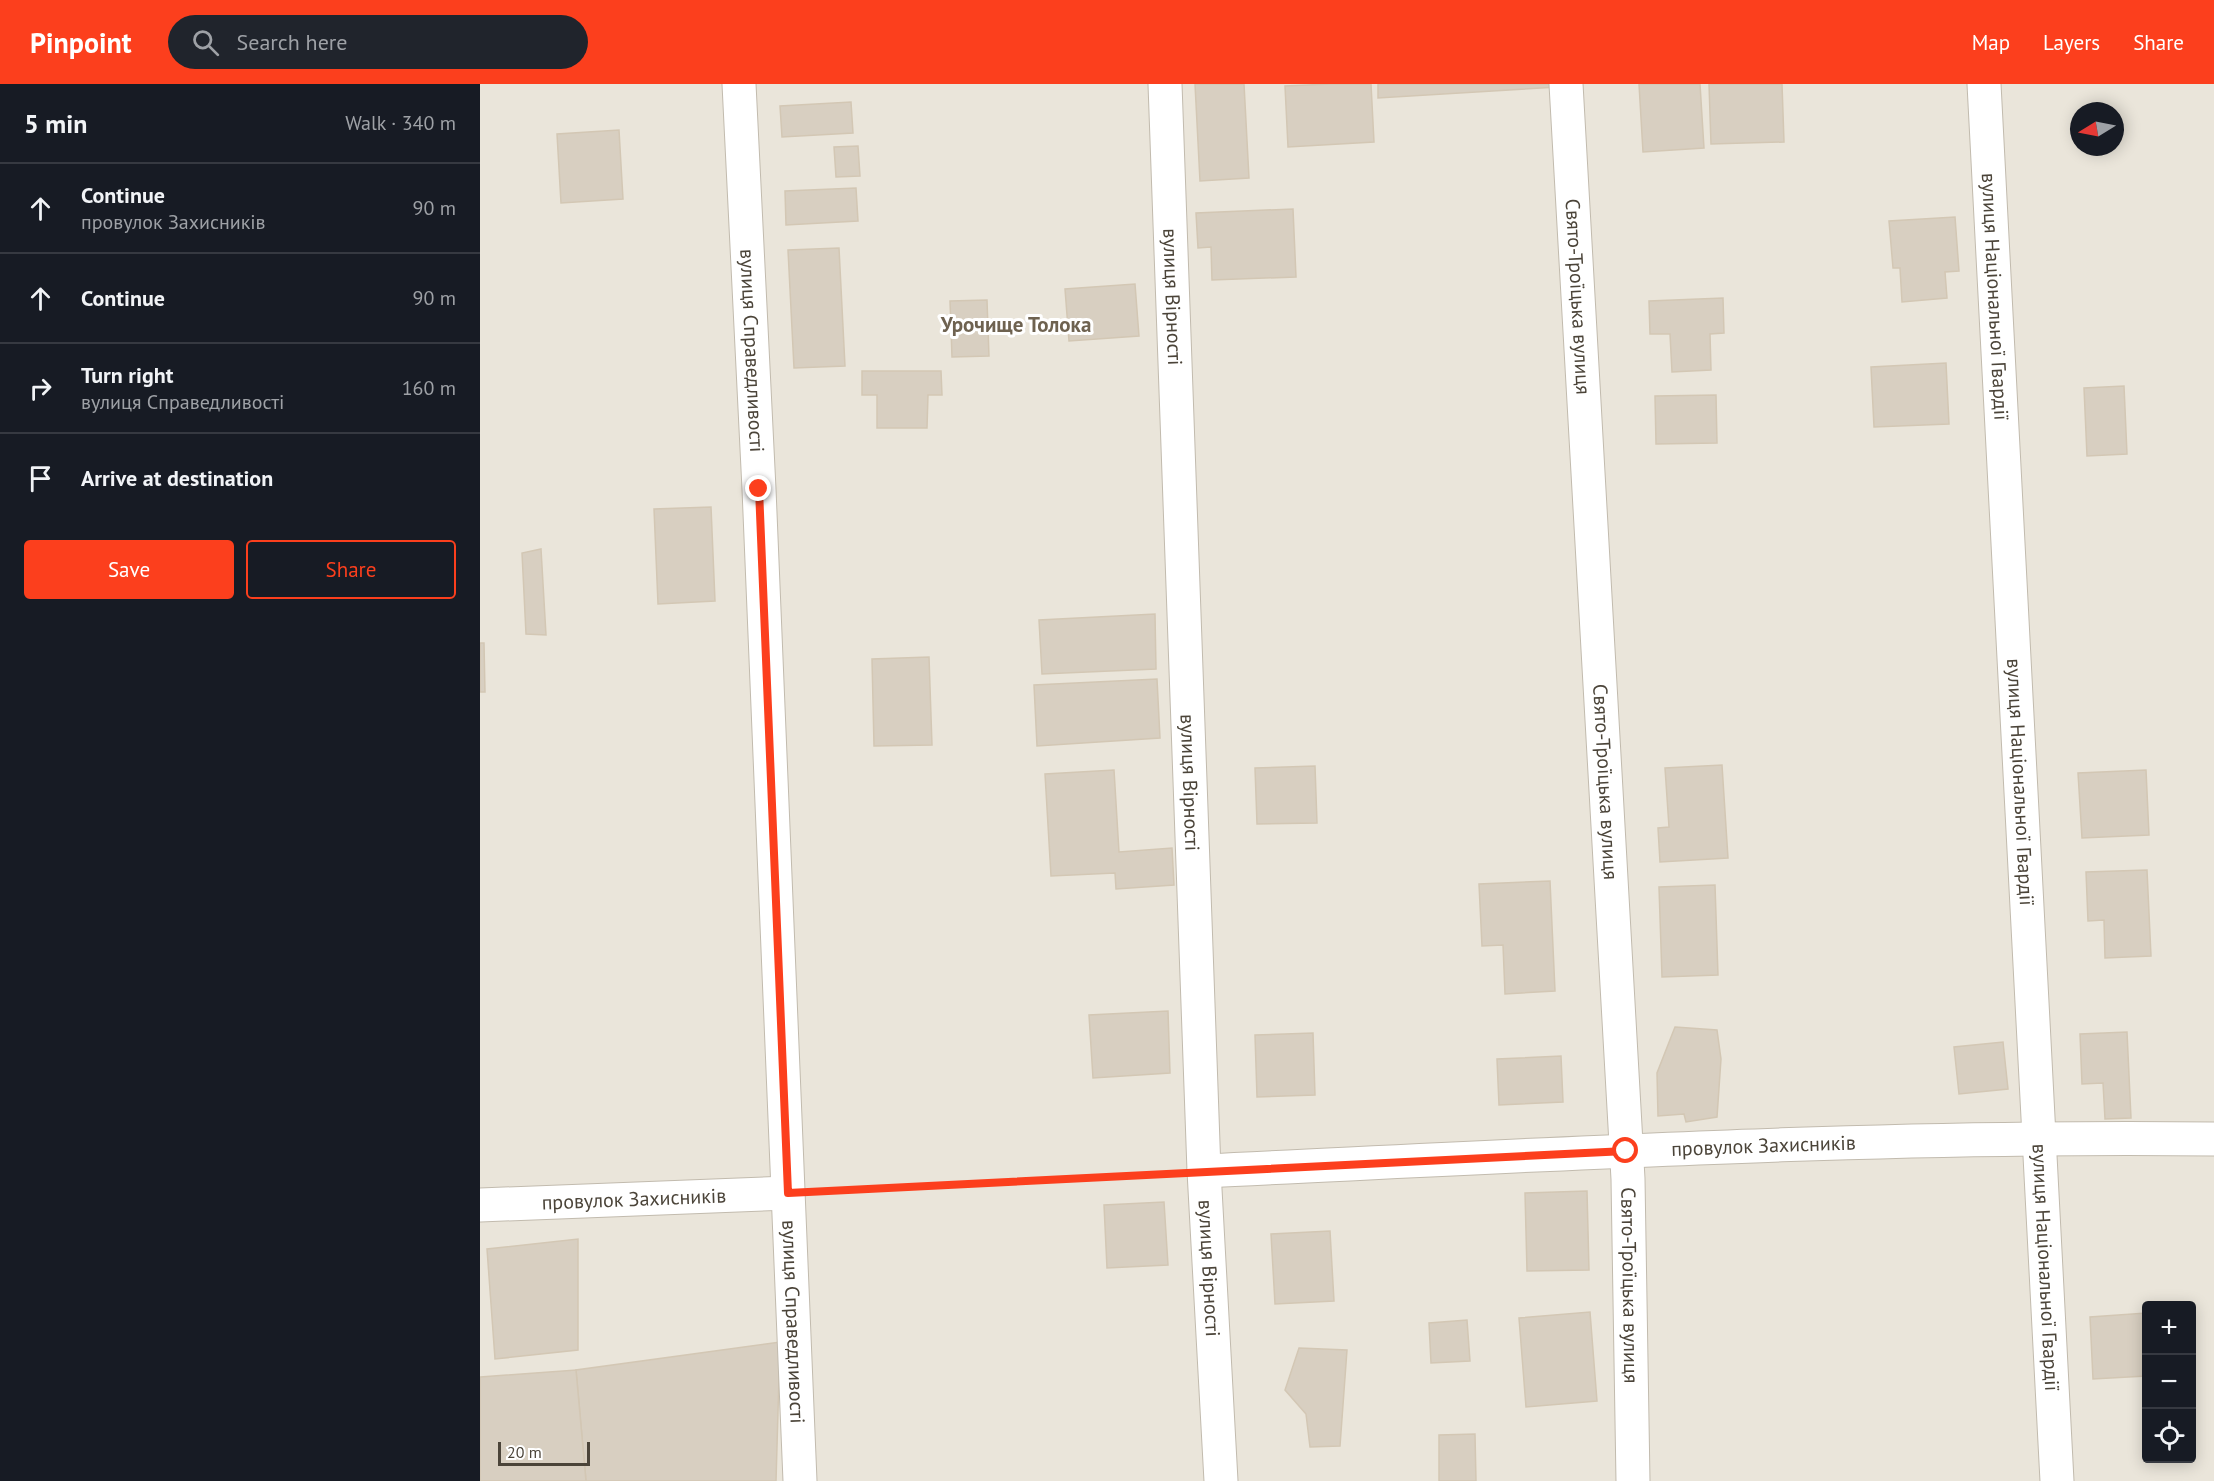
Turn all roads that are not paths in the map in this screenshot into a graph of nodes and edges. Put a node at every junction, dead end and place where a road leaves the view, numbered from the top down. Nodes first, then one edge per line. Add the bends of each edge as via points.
1 (739, 84) edge
2 (1165, 84) edge
3 (1566, 84) edge
4 (1984, 84) edge
5 (2039, 1137) junction
6 (2214, 1139) edge
7 (1626, 1151) junction
8 (1204, 1171) junction
9 (788, 1193) junction
10 (480, 1205) edge
11 (800, 1481) edge
12 (1221, 1481) edge
13 (1633, 1481) edge
14 (2057, 1481) edge

1 - 9 street, вулиця Справедливості
2 - 8 street, вулиця Вірності
3 - 7 street, Свято-Троїцька вулиця
4 - 5 street, вулиця Національної Гвардії
5 - 6 street, провулок Захисників
5 - 7 street, провулок Захисників
5 - 14 street, вулиця Національної Гвардії
7 - 8 street, провулок Захисників
7 - 13 street, Свято-Троїцька вулиця
8 - 12 street, вулиця Вірності
9 - 10 street, провулок Захисників
9 - 11 street, вулиця Справедливості

